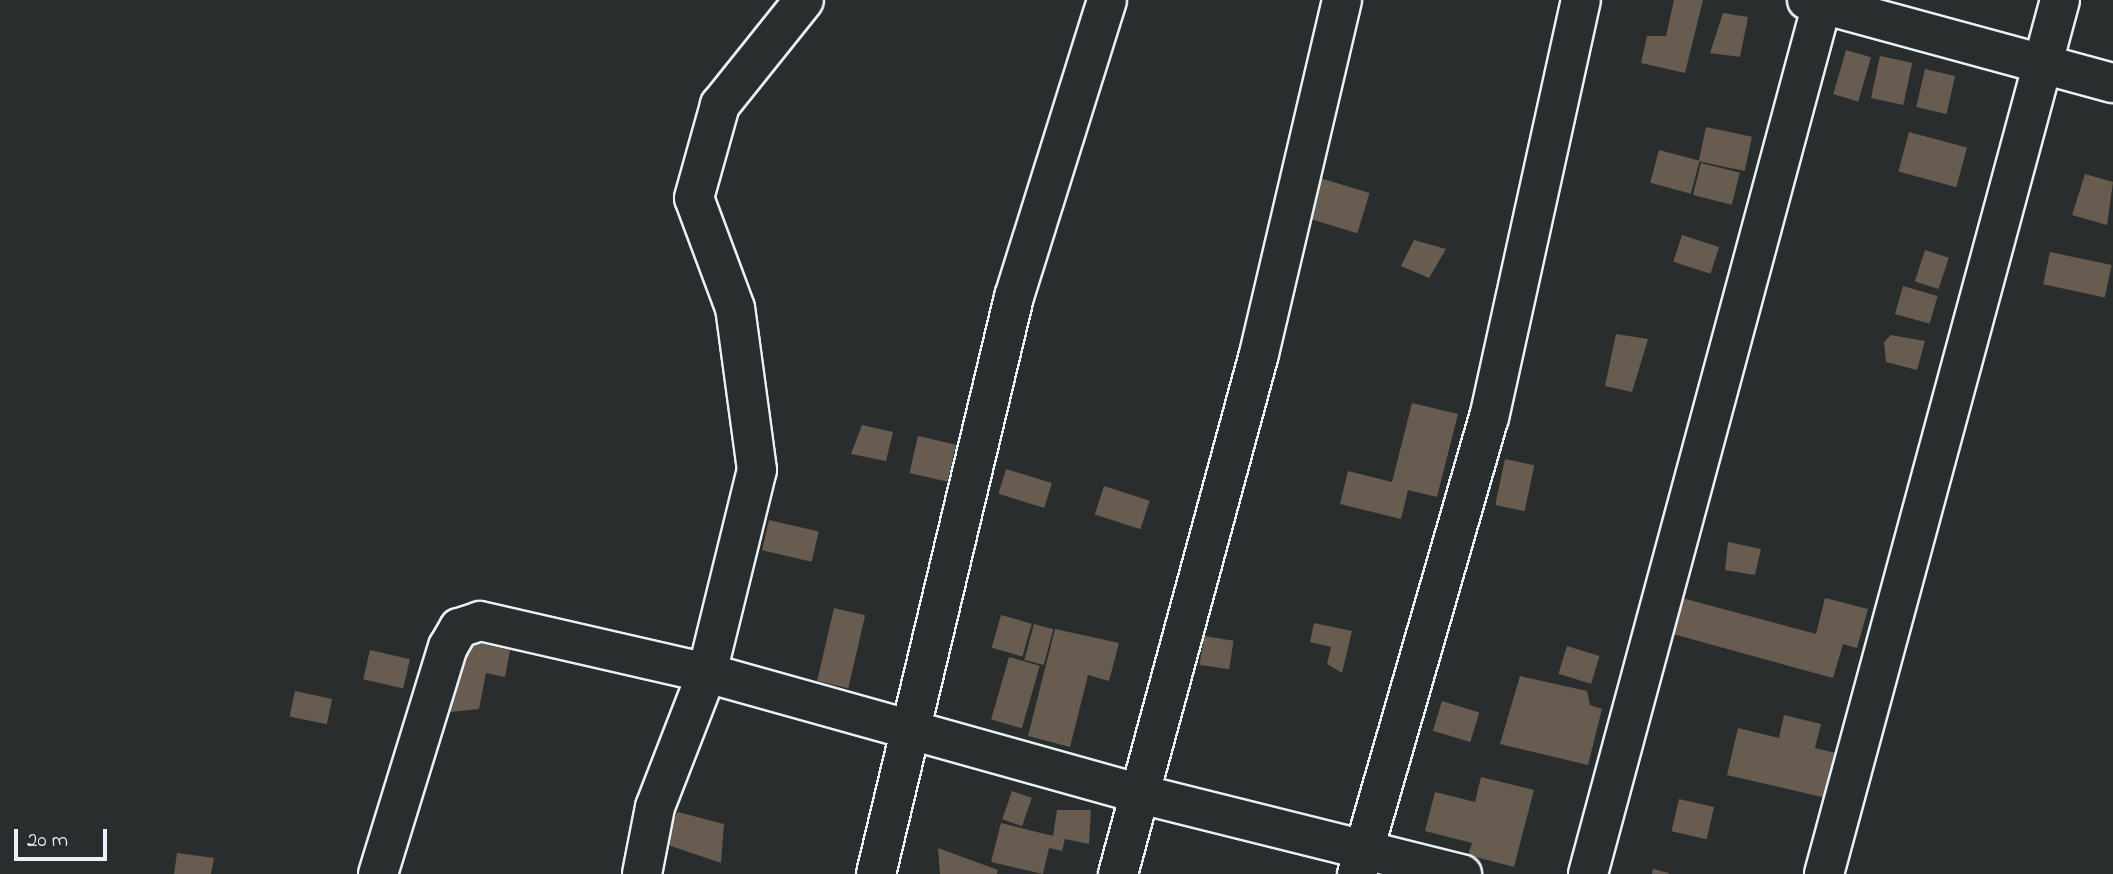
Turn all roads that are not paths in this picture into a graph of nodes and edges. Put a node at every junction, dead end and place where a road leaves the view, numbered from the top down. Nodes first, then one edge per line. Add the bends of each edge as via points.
1 (804, 0) edge
2 (1107, 0) edge
3 (1342, 0) edge
4 (1581, 0) edge
5 (2060, 0) edge
6 (1817, 1) edge
7 (2045, 66) junction
8 (2113, 83) edge
9 (707, 673) junction
10 (914, 727) junction
11 (1140, 794) junction
12 (1360, 863) edge
13 (378, 874) edge
14 (642, 874) edge
15 (876, 874) edge
16 (1118, 874) edge
17 (1462, 874) edge
18 (1588, 874) edge
19 (1824, 874) edge

1 - 9 street via 720,105 694,198 735,308 757,471
2 - 10 street via 1014,297
3 - 11 street via 1259,354
4 - 12 street via 1489,418 1441,601
5 - 7 street
6 - 7 street
6 - 18 street
7 - 8 street
7 - 19 street
9 - 10 street
9 - 13 street via 506,625 480,621 458,628
9 - 14 street via 655,807
10 - 11 street
10 - 15 street
11 - 12 street
11 - 16 street
12 - 17 street

